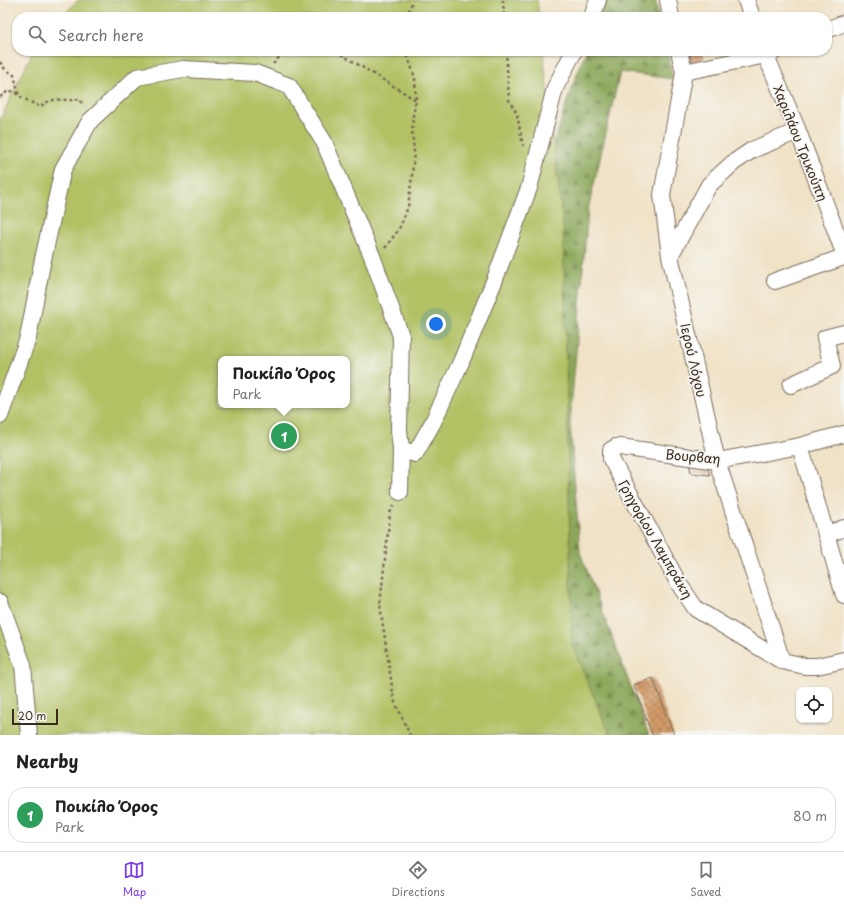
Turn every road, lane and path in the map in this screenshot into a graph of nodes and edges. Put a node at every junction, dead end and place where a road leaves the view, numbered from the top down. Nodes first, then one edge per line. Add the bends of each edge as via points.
1 (413, 0) edge
2 (503, 0) edge
3 (598, 0) edge
4 (668, 0) edge
5 (746, 0) edge
6 (408, 12) edge
7 (504, 12) edge
8 (594, 12) edge
9 (671, 12) edge
10 (750, 12) edge
11 (844, 23) edge
12 (832, 28) edge
13 (344, 56) edge
14 (408, 56) edge
15 (506, 56) edge
16 (571, 56) edge
17 (680, 56) edge
18 (751, 56) edge
19 (770, 56) edge
20 (0, 62) edge
21 (684, 72) junction
22 (19, 96) junction
23 (0, 97) edge
24 (416, 100) junction
25 (90, 121) junction
26 (798, 131) junction
27 (536, 159) junction
28 (844, 253) edge
29 (372, 256) junction
30 (670, 256) junction
31 (844, 257) edge
32 (775, 281) dead end
33 (844, 333) edge
34 (791, 385) dead end
35 (0, 416) edge
36 (844, 434) edge
37 (800, 446) junction
38 (401, 449) junction
39 (611, 450) joint
40 (717, 460) junction
41 (400, 492) joint
42 (844, 528) edge
43 (826, 535) junction
44 (844, 595) edge
45 (0, 602) edge
46 (844, 660) edge
47 (782, 661) junction
48 (30, 735) edge
49 (410, 735) edge

1 - 6 path
2 - 7 path
3 - 8 street
4 - 9 street
5 - 10 street
11 - 12 street
13 - 24 path
14 - 24 path via 415,78
15 - 27 path via 509,100 517,114 524,152
16 - 27 street via 555,88
17 - 21 street, Ιερού Λόχου
18 - 21 street
19 - 26 street, Χαριλάου Τρικούπη
20 - 22 path via 14,75
21 - 30 street, Ιερού Λόχου via 662,195
22 - 23 path via 14,91
22 - 25 path via 40,107 56,99 80,99
24 - 29 path via 408,207 399,229 386,248
25 - 29 street via 136,77 183,69 254,73 289,86 324,142
25 - 35 street via 63,170 28,338
26 - 28 street, Χαριλάου Τρικούπη
26 - 30 street via 752,150 709,185
27 - 38 street via 529,188 461,362 415,454
29 - 38 street via 401,336
30 - 40 street, Ιερού Λόχου
31 - 32 street
33 - 34 street via 825,338 832,366
36 - 37 street, Βουρβαη
37 - 40 street, Βουρβαη
37 - 43 street
38 - 41 street
39 - 40 street, Βουρβαη via 620,447
39 - 47 street, Γρηγορίου Λαμπράκη via 611,459 679,584 696,609
40 - 47 street, Ιερού Λόχου
41 - 49 path via 390,513 380,605 394,700
42 - 43 street
43 - 44 street
45 - 48 street via 23,665
46 - 47 street, Γρηγορίου Λαμπράκη via 817,666

